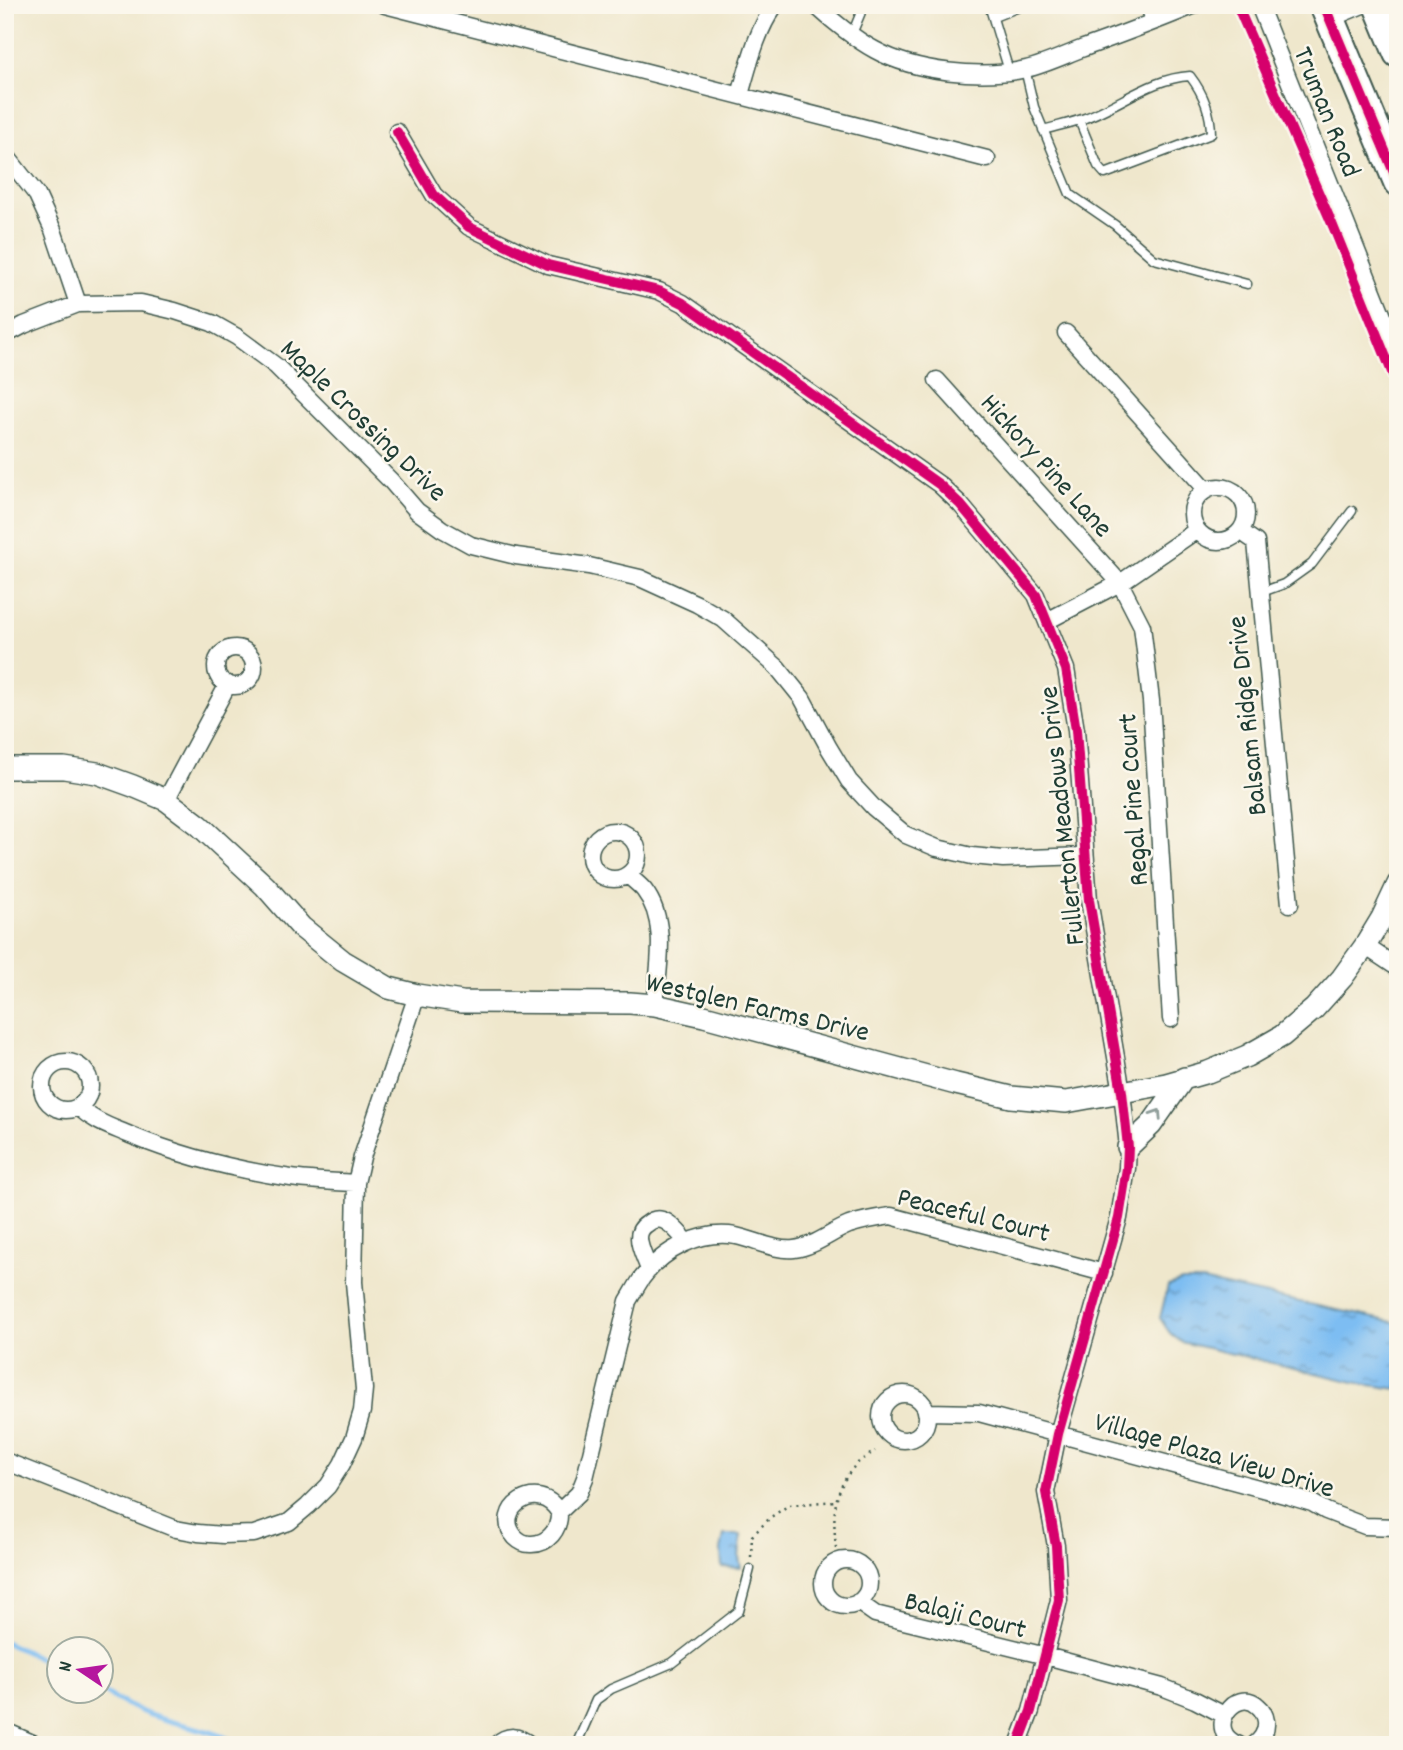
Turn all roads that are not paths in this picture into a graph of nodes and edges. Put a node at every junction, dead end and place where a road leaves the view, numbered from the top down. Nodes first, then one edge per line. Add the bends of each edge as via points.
1 (385, 5) edge
2 (775, 5) edge
3 (815, 5) edge
4 (864, 5) edge
5 (989, 5) edge
6 (1024, 5) edge
7 (1144, 5) edge
8 (1195, 5) edge
9 (1259, 5) edge
10 (1376, 5) edge
11 (1328, 14) edge
12 (994, 17) junction
13 (1151, 23) junction
14 (852, 34) junction
15 (1398, 53) edge
16 (1017, 70) junction
17 (740, 95) junction
18 (1079, 120) junction
19 (5, 124) edge
20 (1043, 130) junction
21 (397, 132) dead end
22 (5, 135) edge
23 (5, 154) edge
24 (987, 159) dead end
25 (1398, 181) edge
26 (1247, 284) dead end
27 (78, 304) junction
28 (1066, 333) dead end
29 (5, 335) edge
30 (1398, 354) edge
31 (937, 380) dead end
32 (1206, 489) junction
33 (1352, 511) dead end
34 (1196, 530) junction
35 (1240, 531) junction
36 (1120, 583) junction
37 (1259, 593) junction
38 (1047, 621) junction
39 (228, 684) dead end
40 (5, 768) edge
41 (166, 800) junction
42 (1084, 856) junction
43 (628, 875) dead end
44 (1396, 892) edge
45 (1290, 904) dead end
46 (1365, 946) junction
47 (1398, 968) edge
48 (417, 995) junction
49 (655, 1005) junction
50 (1171, 1019) dead end
51 (1184, 1079) junction
52 (1122, 1092) junction
53 (78, 1107) dead end
54 (1128, 1147) junction
55 (356, 1183) junction
56 (687, 1242) junction
57 (649, 1270) junction
58 (1104, 1273) junction
59 (926, 1412) dead end
60 (1058, 1434) junction
61 (5, 1461) edge
62 (559, 1512) dead end
63 (1398, 1527) edge
64 (750, 1569) road end
65 (858, 1602) dead end
66 (1046, 1656) junction
67 (1224, 1715) junction
68 (5, 1731) edge
69 (37, 1745) edge
70 (496, 1745) edge
71 (530, 1745) edge
72 (576, 1745) edge
73 (1018, 1745) edge
74 (1239, 1745) edge
75 (1254, 1745) edge

1 - 17 street
2 - 17 street via 764,20
3 - 14 street
4 - 14 lane
5 - 12 lane
6 - 12 lane
7 - 13 lane
8 - 13 street
9 - 30 street, Truman Road
10 - 11 lane
10 - 15 highway
11 - 25 highway
12 - 16 lane
13 - 16 street
14 - 16 street via 875,50 925,67 965,74
16 - 20 lane
17 - 24 street
18 - 18 lane via 1161,82 1190,76 1211,117 1211,134 1105,174
18 - 20 lane
19 - 22 street
20 - 26 lane via 1070,194 1154,259
21 - 38 street, Fullerton Meadows Drive via 435,195 469,227 548,265 659,291 683,303 940,485 1036,595
23 - 27 street via 37,195
27 - 29 street, Maple Crossing Drive
27 - 42 street, Maple Crossing Drive via 141,303 212,323 237,337 276,366 417,511 471,545 640,578 723,619 777,667 802,698 849,781 906,835 972,856
28 - 32 street
31 - 36 street, Hickory Pine Lane
32 - 34 street via 1191,512
32 - 35 street via 1225,487 1240,495 1247,513
33 - 37 lane via 1312,564 1284,584
34 - 35 street via 1217,541
34 - 36 street
35 - 37 street, Balsam Ridge Drive via 1256,542
36 - 38 street
36 - 50 street, Regal Pine Court via 1142,626 1152,701
37 - 45 street, Balsam Ridge Drive
38 - 42 street, Fullerton Meadows Drive via 1066,669 1076,730
39 - 41 street
40 - 41 street, Westglen Farms Drive via 64,768 97,774
41 - 48 street, Westglen Farms Drive via 209,833 301,927 343,961 389,988
42 - 52 street, Fullerton Meadows Drive
43 - 49 street via 644,890 658,921
44 - 46 street, Westglen Farms Drive
46 - 47 street
46 - 51 street, Westglen Farms Drive via 1314,1009 1282,1036 1247,1056
48 - 49 street, Westglen Farms Drive via 462,1002
48 - 55 street
49 - 52 street, Westglen Farms Drive via 1011,1097 1066,1102
51 - 52 street, Westglen Farms Drive
54 -> 51 street via 1151,1125
52 - 54 street, Fullerton Meadows Drive
53 - 55 street via 92,1119 184,1154 292,1178
54 - 58 street, Fullerton Meadows Drive via 1119,1219
55 - 61 street via 354,1282 362,1411 354,1438 328,1486 289,1522 244,1535 176,1529
56 - 57 street, Peaceful Court
56 - 57 street via 665,1220 645,1224 639,1241
56 - 58 street, Peaceful Court via 736,1236 794,1249 849,1225 891,1216
57 - 62 street, Peaceful Court via 628,1301 585,1478 579,1493
58 - 60 street, Fullerton Meadows Drive
59 - 60 street, Village Plaza View Drive via 979,1413
60 - 63 street, Village Plaza View Drive via 1292,1497 1365,1526
60 - 66 street, Fullerton Meadows Drive via 1046,1492 1059,1600
64 - 72 lane via 739,1611 672,1663 596,1700
65 - 66 street, Balaji Court via 874,1614
66 - 67 street, Balaji Court via 1163,1687
66 - 73 street, Fullerton Meadows Drive
67 - 74 street via 1226,1736
67 - 75 street via 1235,1703 1257,1705 1264,1712 1266,1729
68 - 69 street
70 - 71 street via 514,1736

